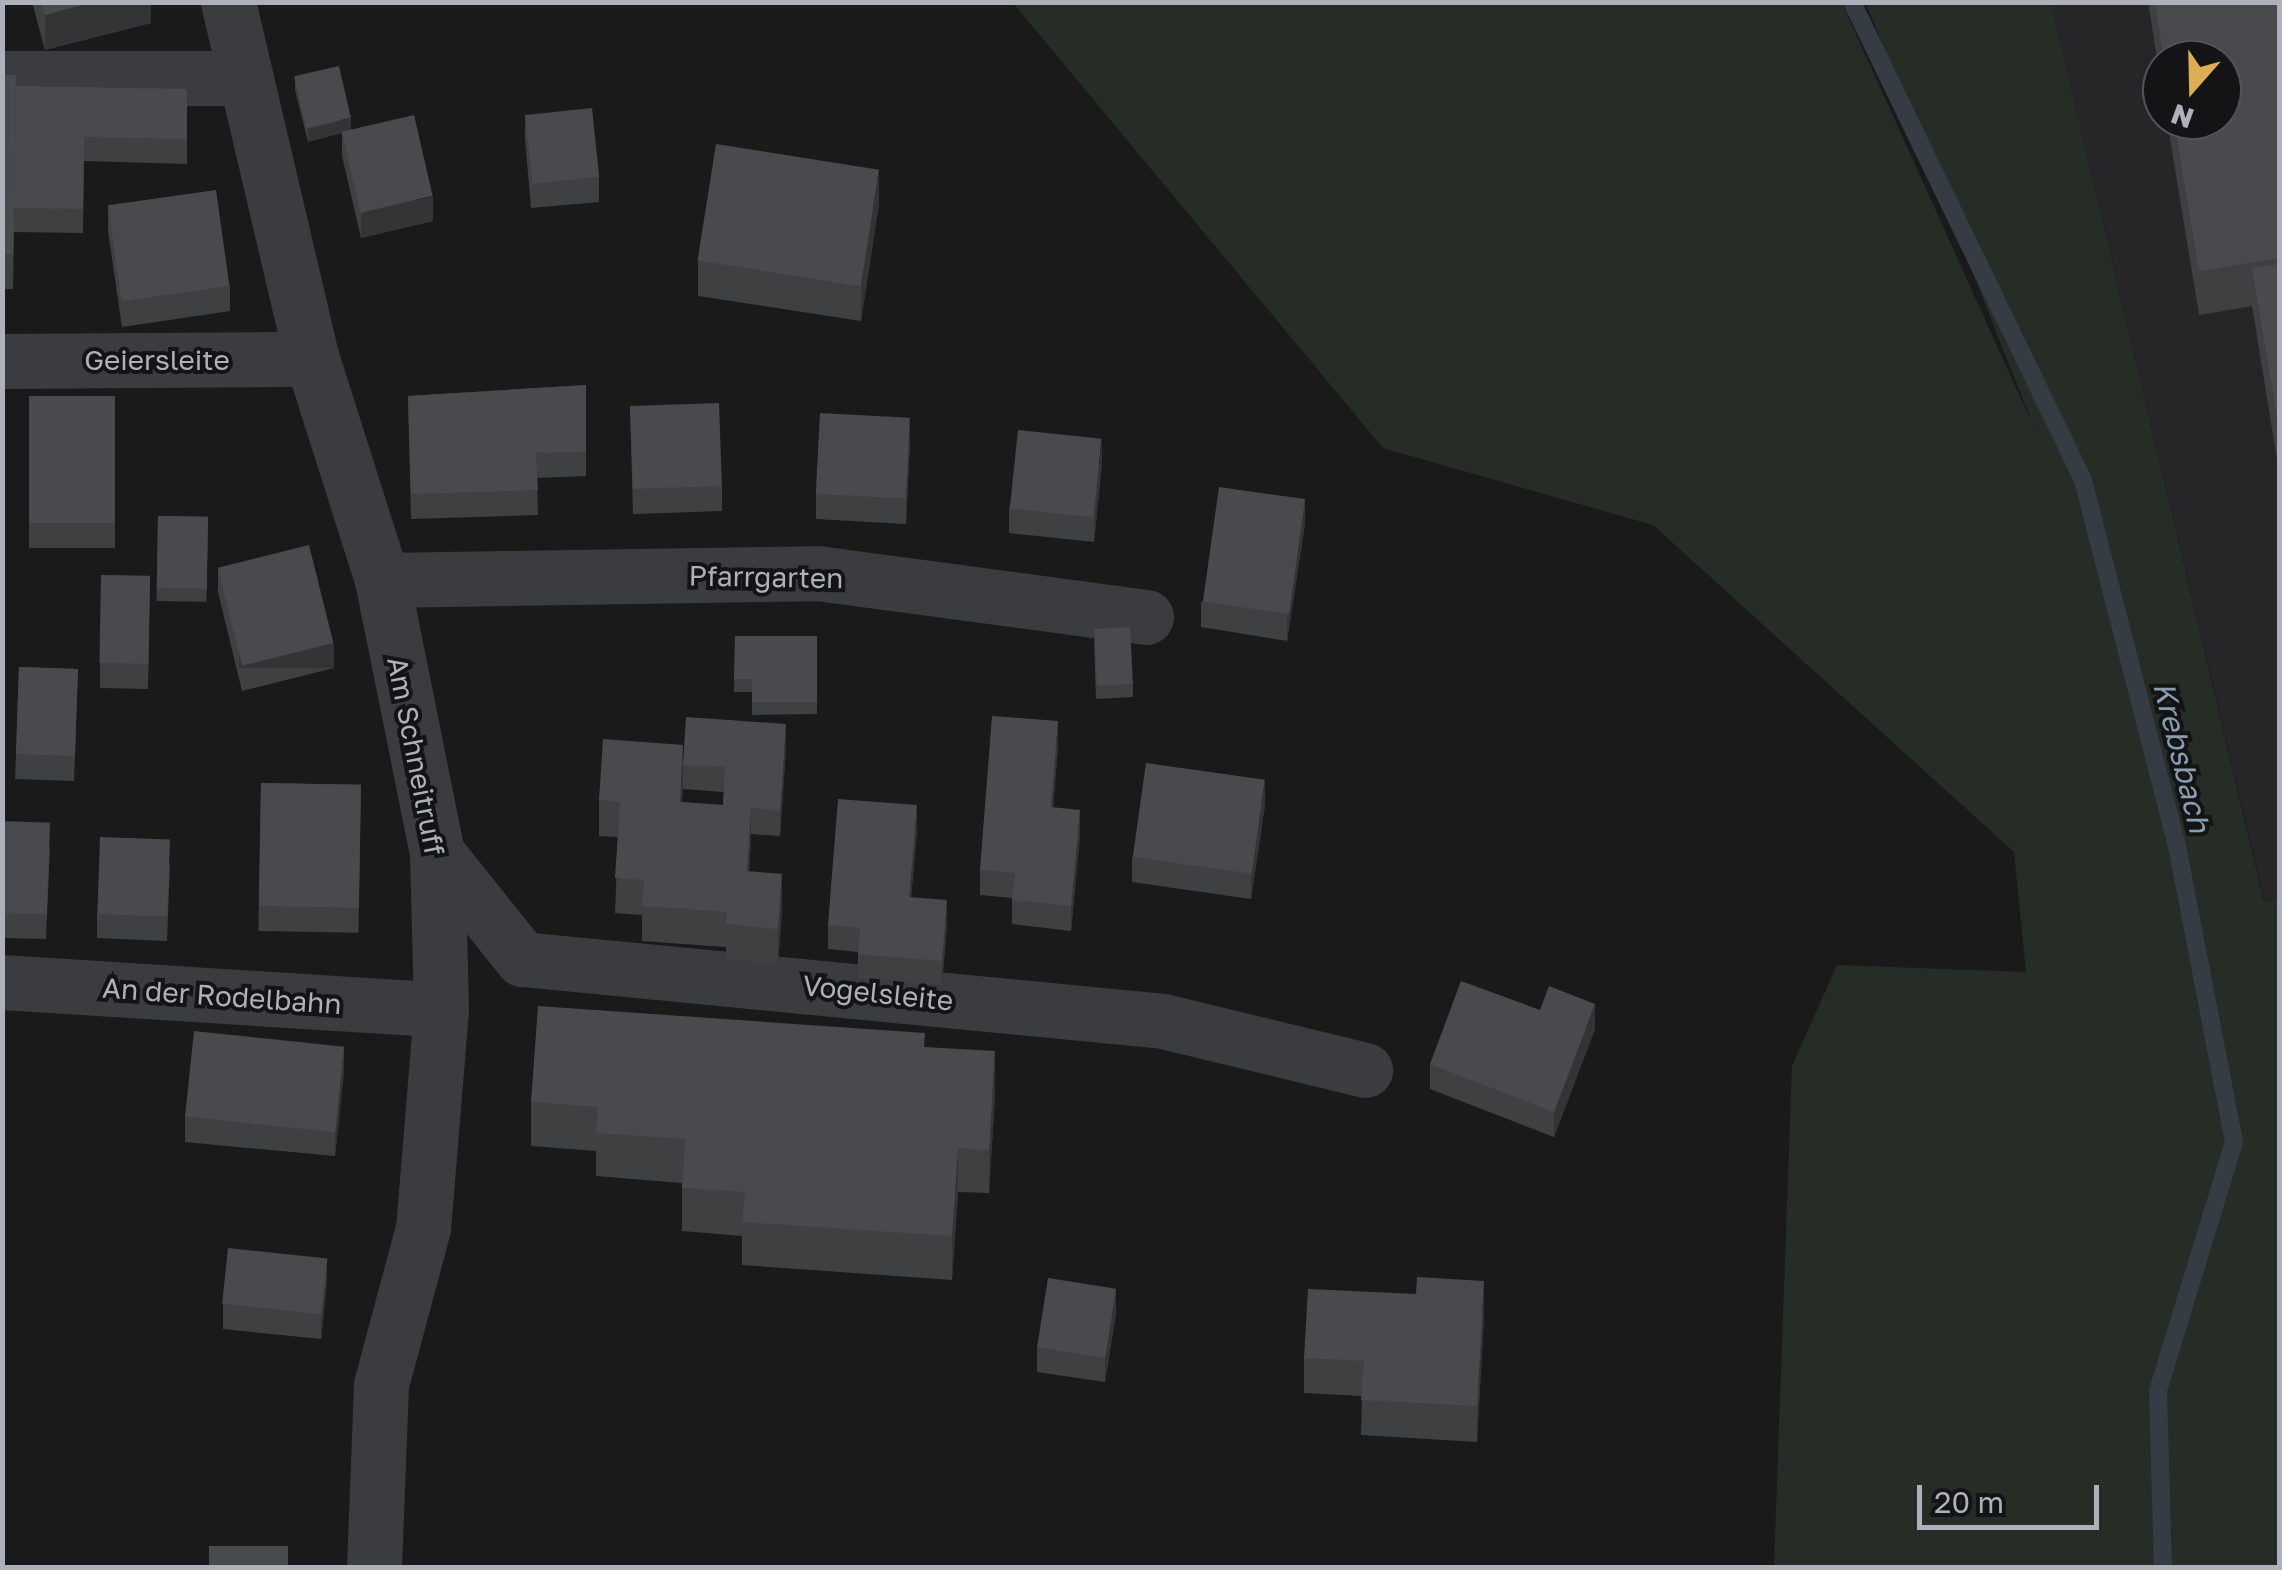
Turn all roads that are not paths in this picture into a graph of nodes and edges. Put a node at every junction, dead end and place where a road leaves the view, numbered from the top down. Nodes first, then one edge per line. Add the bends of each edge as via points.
1 (228, 2) edge
2 (2, 78) edge
3 (246, 78) junction
4 (312, 359) junction
5 (2, 362) edge
6 (382, 580) junction
7 (1146, 617) dead end
8 (437, 853) junction
9 (2, 982) edge
10 (441, 1010) junction
11 (1365, 1070) dead end
12 (374, 1568) edge

1 - 3 street, Am Schneitruff
2 - 3 street
3 - 4 street, Am Schneitruff
4 - 5 street, Geiersleite
4 - 6 street, Am Schneitruff
6 - 7 street, Pfarrgarten via 817,573
6 - 8 street, Am Schneitruff
8 - 10 street, Am Schneitruff
8 - 11 street, Vogelsleite via 522,958 1163,1022
9 - 10 street, An der Rodelbahn
10 - 12 street, Am Schneitruff via 423,1228 381,1384

